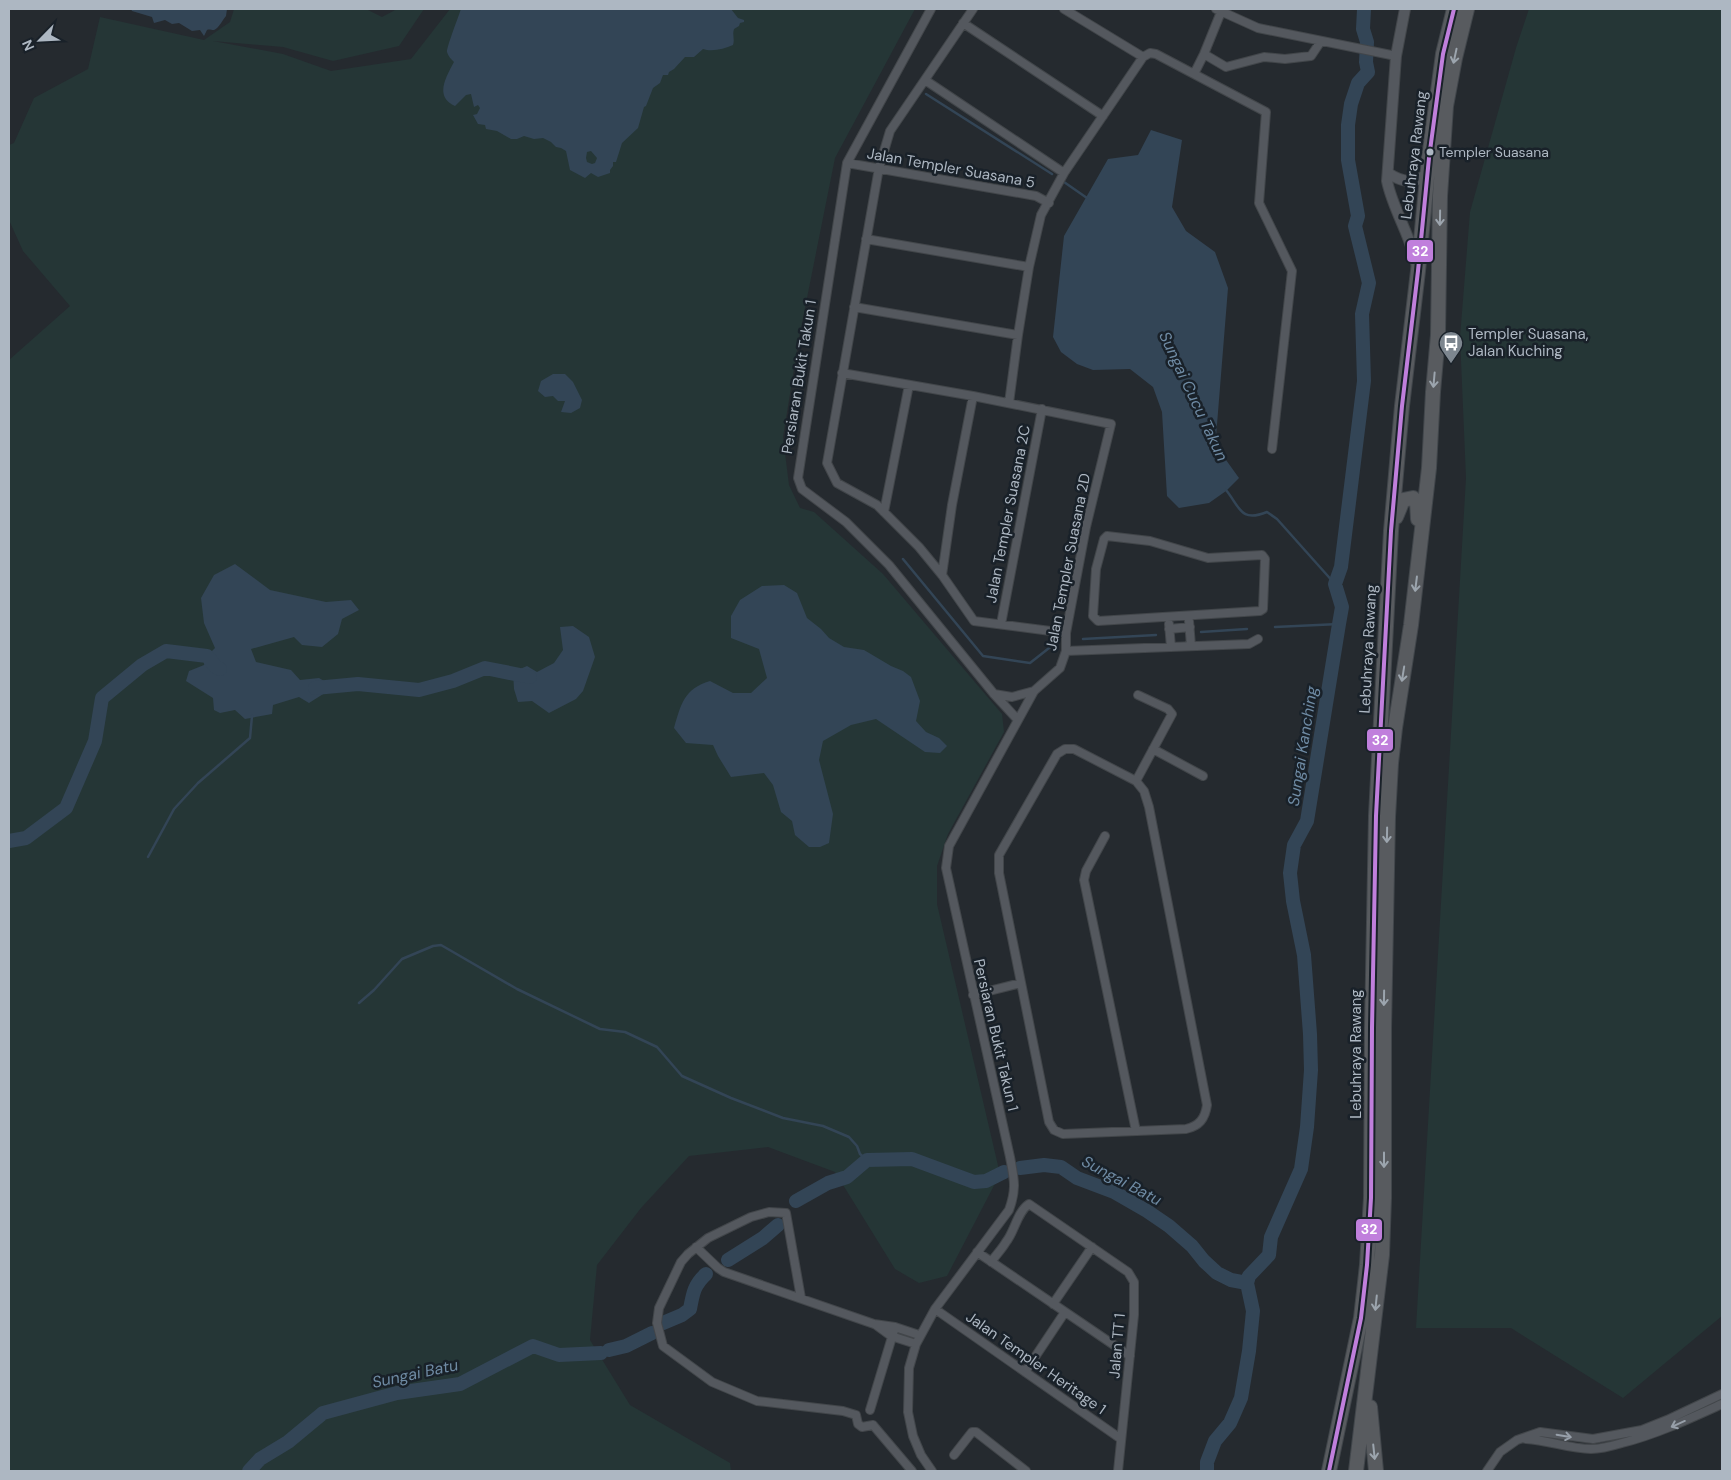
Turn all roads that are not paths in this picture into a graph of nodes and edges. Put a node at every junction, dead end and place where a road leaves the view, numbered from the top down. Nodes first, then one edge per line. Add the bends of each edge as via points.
1 (931, 9) edge
2 (973, 9) edge
3 (1064, 9) edge
4 (1405, 9) edge
5 (1454, 9) edge
6 (1467, 9) edge
7 (1219, 10) edge
8 (963, 23) junction
9 (1321, 41) junction
10 (1204, 54) junction
11 (1396, 56) junction
12 (1143, 57) junction
13 (1194, 74) junction
14 (924, 80) junction
15 (1103, 116) junction
16 (847, 163) junction
17 (879, 168) junction
18 (1064, 173) junction
19 (1388, 173) junction
20 (1427, 173) junction
21 (1049, 203) junction
22 (866, 240) junction
23 (1030, 267) junction
24 (1418, 271) junction
25 (854, 307) junction
26 (1018, 335) junction
27 (842, 373) junction
28 (909, 385) junction
29 (973, 396) junction
30 (1009, 403) junction
31 (1042, 409) junction
32 (1272, 449) dead end
33 (884, 512) junction
34 (1390, 532) junction
35 (1422, 543) junction
36 (942, 575) junction
37 (1262, 610) joint
38 (1001, 624) junction
39 (1066, 633) junction
40 (1258, 638) dead end
41 (1191, 646) junction
42 (1170, 647) junction
43 (1066, 651) junction
44 (1034, 691) junction
45 (994, 694) junction
46 (1138, 695) dead end
47 (1018, 720) junction
48 (1153, 750) junction
49 (1202, 776) dead end
50 (1136, 781) junction
51 (1105, 836) dead end
52 (1021, 983) junction
53 (973, 995) junction
54 (1136, 1131) junction
55 (696, 1247) junction
56 (1092, 1247) junction
57 (977, 1252) junction
58 (991, 1262) junction
59 (801, 1298) junction
60 (1053, 1304) junction
61 (935, 1309) junction
62 (1065, 1312) junction
63 (874, 1324) junction
64 (895, 1327) junction
65 (920, 1335) junction
66 (891, 1336) junction
67 (916, 1344) junction
68 (1130, 1356) junction
69 (1370, 1369) junction
70 (1025, 1372) junction
71 (1722, 1394) edge
72 (1722, 1404) edge
73 (870, 1410) junction
74 (856, 1415) junction
75 (873, 1425) junction
76 (1121, 1439) junction
77 (1517, 1440) junction
78 (954, 1455) dead end
79 (912, 1471) edge
80 (932, 1471) edge
81 (1026, 1471) edge
82 (1118, 1471) edge
83 (1329, 1471) edge
84 (1356, 1471) edge
85 (1376, 1471) edge
86 (1487, 1471) edge

1 - 16 street, Persiaran Bukit Takun 1
2 - 8 street
3 - 12 street
4 - 11 street
5 - 20 highway, Lebuhraya Rawang via 1442,64
6 -> 35 highway, Lebuhraya Rawang via 1446,115 1440,196 1438,335
7 - 9 street via 1258,28
7 - 10 street
8 - 14 street
8 - 15 street
9 - 10 street via 1311,56 1264,57 1226,67
9 - 11 street
10 - 13 street
11 - 19 street
12 - 13 street via 1156,54
12 - 15 street
13 - 32 street via 1266,112 1258,203 1292,271
14 - 17 street via 890,131
14 - 18 street
15 - 18 street
16 - 17 street, Jalan Templer Suasana 5
16 - 45 street, Persiaran Bukit Takun 1 via 798,478 802,489 846,522 889,565
17 - 21 street, Jalan Templer Suasana 5 via 1036,196
17 - 22 street
18 - 21 street
19 - 20 street via 1408,181 1422,178
19 - 24 street via 1389,191
20 - 24 highway, Lebuhraya Rawang
21 - 23 street via 1041,215
22 - 23 street
22 - 25 street
23 - 26 street
24 - 34 highway, Lebuhraya Rawang
25 - 26 street
25 - 27 street
26 - 30 street
27 - 28 street
27 - 33 street via 827,463 837,483 878,505
28 - 29 street
28 - 33 street
29 - 30 street
29 - 36 street
30 - 31 street
31 - 38 street, Jalan Templer Suasana 2C
31 - 39 street, Jalan Templer Suasana 2D via 1111,424 1086,527
33 - 36 street
34 - 35 highway via 1403,500 1414,498
34 - 83 highway, Lebuhraya Rawang via 1376,816 1370,1218 1361,1318
35 -> 69 highway, Lebuhraya Rawang via 1395,728 1389,799 1384,1198 1382,1255
36 - 38 street via 974,621
37 - 37 street via 1098,621 1093,616 1096,569 1104,539 1110,536 1150,542 1208,558 1262,555 1265,559
38 - 39 street
39 - 43 street, Jalan Templer Suasana 2D
40 - 41 street via 1249,644
41 - 42 street
41 - 42 street via 1190,624 1169,626
42 - 43 street
43 - 44 street, Jalan Templer Suasana 2D via 1060,668
44 - 45 street via 1012,697
44 - 47 street, Jalan Templer Suasana 2D
45 - 47 street, Persiaran Bukit Takun 1
46 - 48 street via 1172,714
47 - 53 street, Persiaran Bukit Takun 1 via 949,846 946,868
48 - 49 street
48 - 50 street
50 - 52 street via 1074,749 1065,749 1057,754 999,855 999,873
50 - 54 street via 1144,791 1149,807 1207,1105 1201,1123 1195,1127
51 - 54 street via 1084,880
52 - 53 street
52 - 54 street via 1049,1122 1054,1130 1063,1134
53 - 57 street, Persiaran Bukit Takun 1 via 1014,1180 1009,1210
55 - 59 street via 724,1272
55 - 59 street via 751,1217 769,1212 786,1213
55 - 74 street via 681,1262 659,1308 657,1323 663,1346 712,1382 757,1401
56 - 58 street via 1029,1204
56 - 60 street
56 - 68 street, Jalan TT 1 via 1128,1272 1134,1282
57 - 58 street
57 - 61 street, Persiaran Bukit Takun 1
58 - 60 street
59 - 63 street
60 - 62 street
61 - 65 street, Persiaran Bukit Takun 1
61 - 70 street, Jalan Templer Heritage 1
62 - 68 street
62 - 70 street
63 - 64 street
63 - 66 street
64 - 65 street
64 - 66 street
65 - 67 street, Persiaran Bukit Takun 1
66 - 67 street
66 - 73 street
67 - 80 street, Persiaran Bukit Takun 1 via 909,1368 908,1412 913,1436
68 - 76 street, Jalan TT 1
69 - 84 highway, Lebuhraya Rawang
69 -> 85 highway
70 - 76 street, Jalan Templer Heritage 1
77 -> 71 street via 1540,1432 1593,1439 1642,1430
72 -> 77 street via 1668,1428 1604,1447 1592,1449
73 - 74 street via 865,1409
73 - 75 street via 875,1416
74 - 75 street via 862,1427
75 - 79 street
76 - 82 street, Jalan TT 1
77 - 86 street via 1500,1452
78 - 81 street via 968,1436 976,1432

